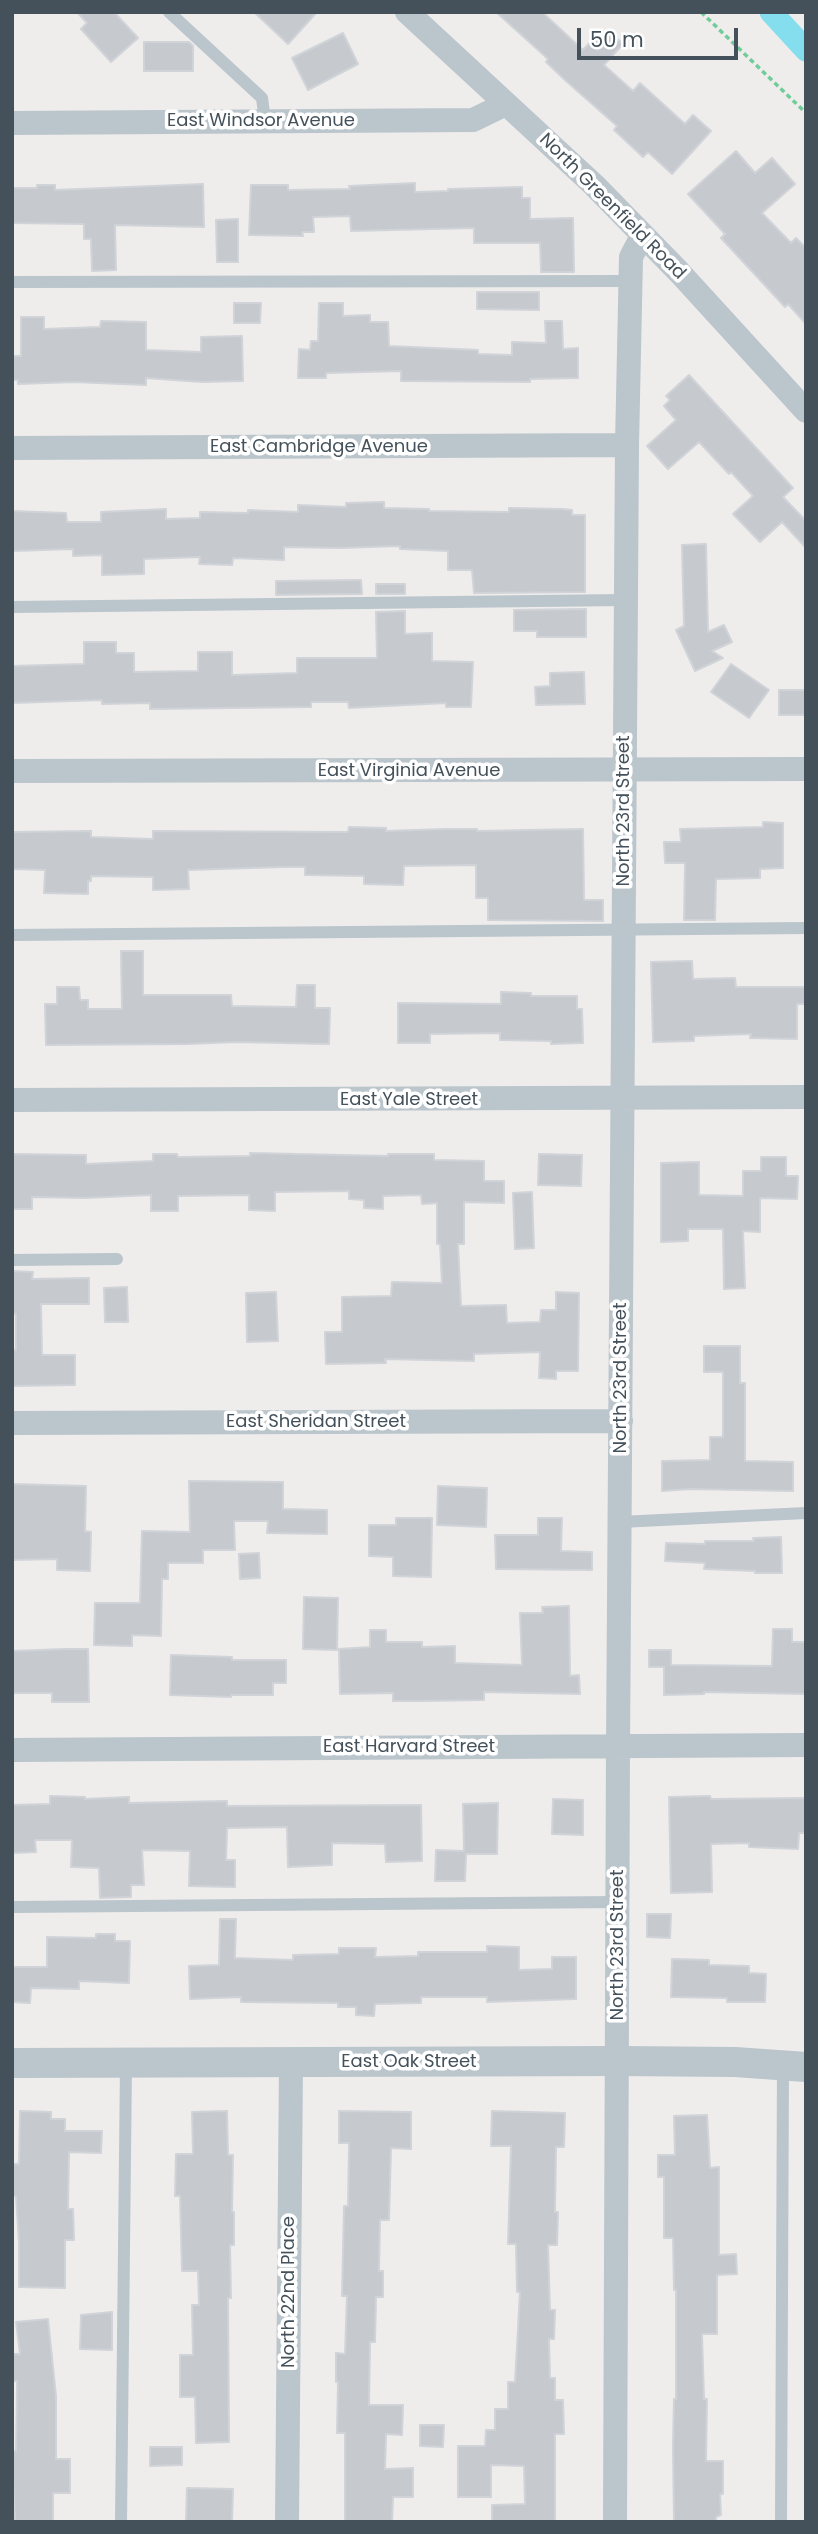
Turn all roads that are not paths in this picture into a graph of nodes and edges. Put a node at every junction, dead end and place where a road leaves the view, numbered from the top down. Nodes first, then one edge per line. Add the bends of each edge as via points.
1 (169, 12) edge
2 (407, 12) edge
3 (506, 104) junction
4 (265, 121) junction
5 (12, 123) edge
6 (642, 236) junction
7 (631, 281) junction
8 (12, 282) edge
9 (806, 411) edge
10 (627, 445) junction
11 (12, 448) edge
12 (625, 600) junction
13 (12, 607) edge
14 (806, 769) edge
15 (12, 771) edge
16 (624, 771) junction
17 (623, 929) junction
18 (806, 929) edge
19 (12, 935) edge
20 (806, 1097) edge
21 (622, 1099) junction
22 (12, 1100) edge
23 (117, 1259) dead end
24 (12, 1260) edge
25 (621, 1421) junction
26 (12, 1423) edge
27 (806, 1513) edge
28 (620, 1522) junction
29 (618, 1745) junction
30 (806, 1745) edge
31 (12, 1750) edge
32 (618, 1902) junction
33 (12, 1907) edge
34 (618, 2061) junction
35 (12, 2063) edge
36 (291, 2063) junction
37 (126, 2064) junction
38 (794, 2066) edge
39 (121, 2522) edge
40 (287, 2522) edge
41 (615, 2522) edge
42 (782, 2522) edge

1 - 4 lane via 262,98
2 - 3 street, North Greenfield Road
3 - 4 street, East Windsor Avenue via 473,120
3 - 6 street, North Greenfield Road
4 - 5 street, East Windsor Avenue
6 - 7 street, North 23rd Street via 631,257
6 - 9 street, North Greenfield Road
7 - 8 lane
7 - 10 street, North 23rd Street
10 - 11 street, East Cambridge Avenue
10 - 12 street, North 23rd Street
12 - 13 lane
12 - 16 street, North 23rd Street
14 - 16 street, East Virginia Avenue
15 - 16 street, East Virginia Avenue
16 - 17 street, North 23rd Street
17 - 18 lane
17 - 19 lane
17 - 21 street, North 23rd Street
20 - 21 street, East Yale Street
21 - 22 street, East Yale Street
21 - 25 street, North 23rd Street
23 - 24 lane
25 - 26 street, East Sheridan Street
25 - 28 street, North 23rd Street
27 - 28 lane
28 - 29 street, North 23rd Street
29 - 30 street, East Harvard Street
29 - 31 street, East Harvard Street
29 - 32 street, North 23rd Street
32 - 33 lane
32 - 34 street, North 23rd Street
34 - 36 street, East Oak Street
34 - 38 street, East Oak Street
34 - 41 street, North 23rd Street
35 - 37 street, East Oak Street
36 - 37 street, East Oak Street
36 - 40 street, North 22nd Place
37 - 39 lane
38 - 42 lane

